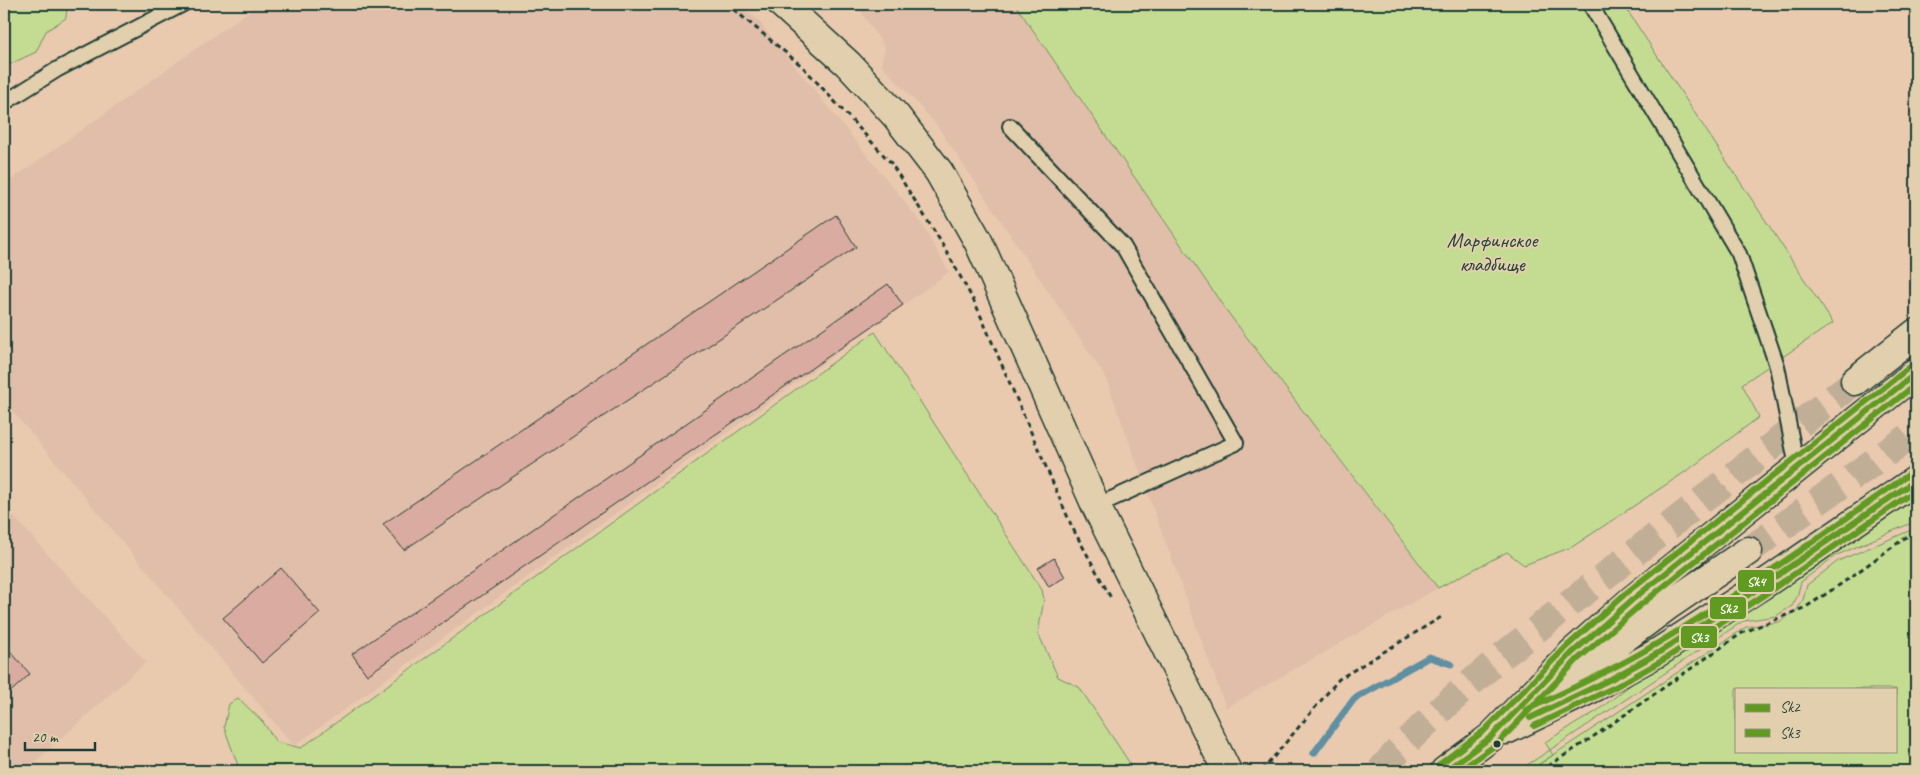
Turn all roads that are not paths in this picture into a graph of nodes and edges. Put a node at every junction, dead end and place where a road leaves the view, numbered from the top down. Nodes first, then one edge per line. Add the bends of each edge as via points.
1 (183, 4) edge
2 (782, 4) edge
3 (1590, 4) edge
4 (4, 103) edge
5 (1010, 126) dead end
6 (1916, 333) edge
7 (1916, 373) edge
8 (1855, 381) tunnel mouth
9 (1796, 467) junction
10 (1916, 480) edge
11 (1096, 506) junction
12 (1748, 551) tunnel mouth
13 (1492, 737) junction
14 (1227, 771) edge
15 (1445, 771) edge

1 - 4 lane via 58,69
2 - 11 street via 848,64 896,116 939,172 978,241
3 - 9 lane via 1738,254 1777,366
5 - 11 lane via 1123,246 1236,443
6 - 8 street
7 - 9 street
9 - 13 street via 1578,647
10 - 13 street via 1656,654
11 - 14 street
12 - 13 street via 1666,607
13 - 15 street

